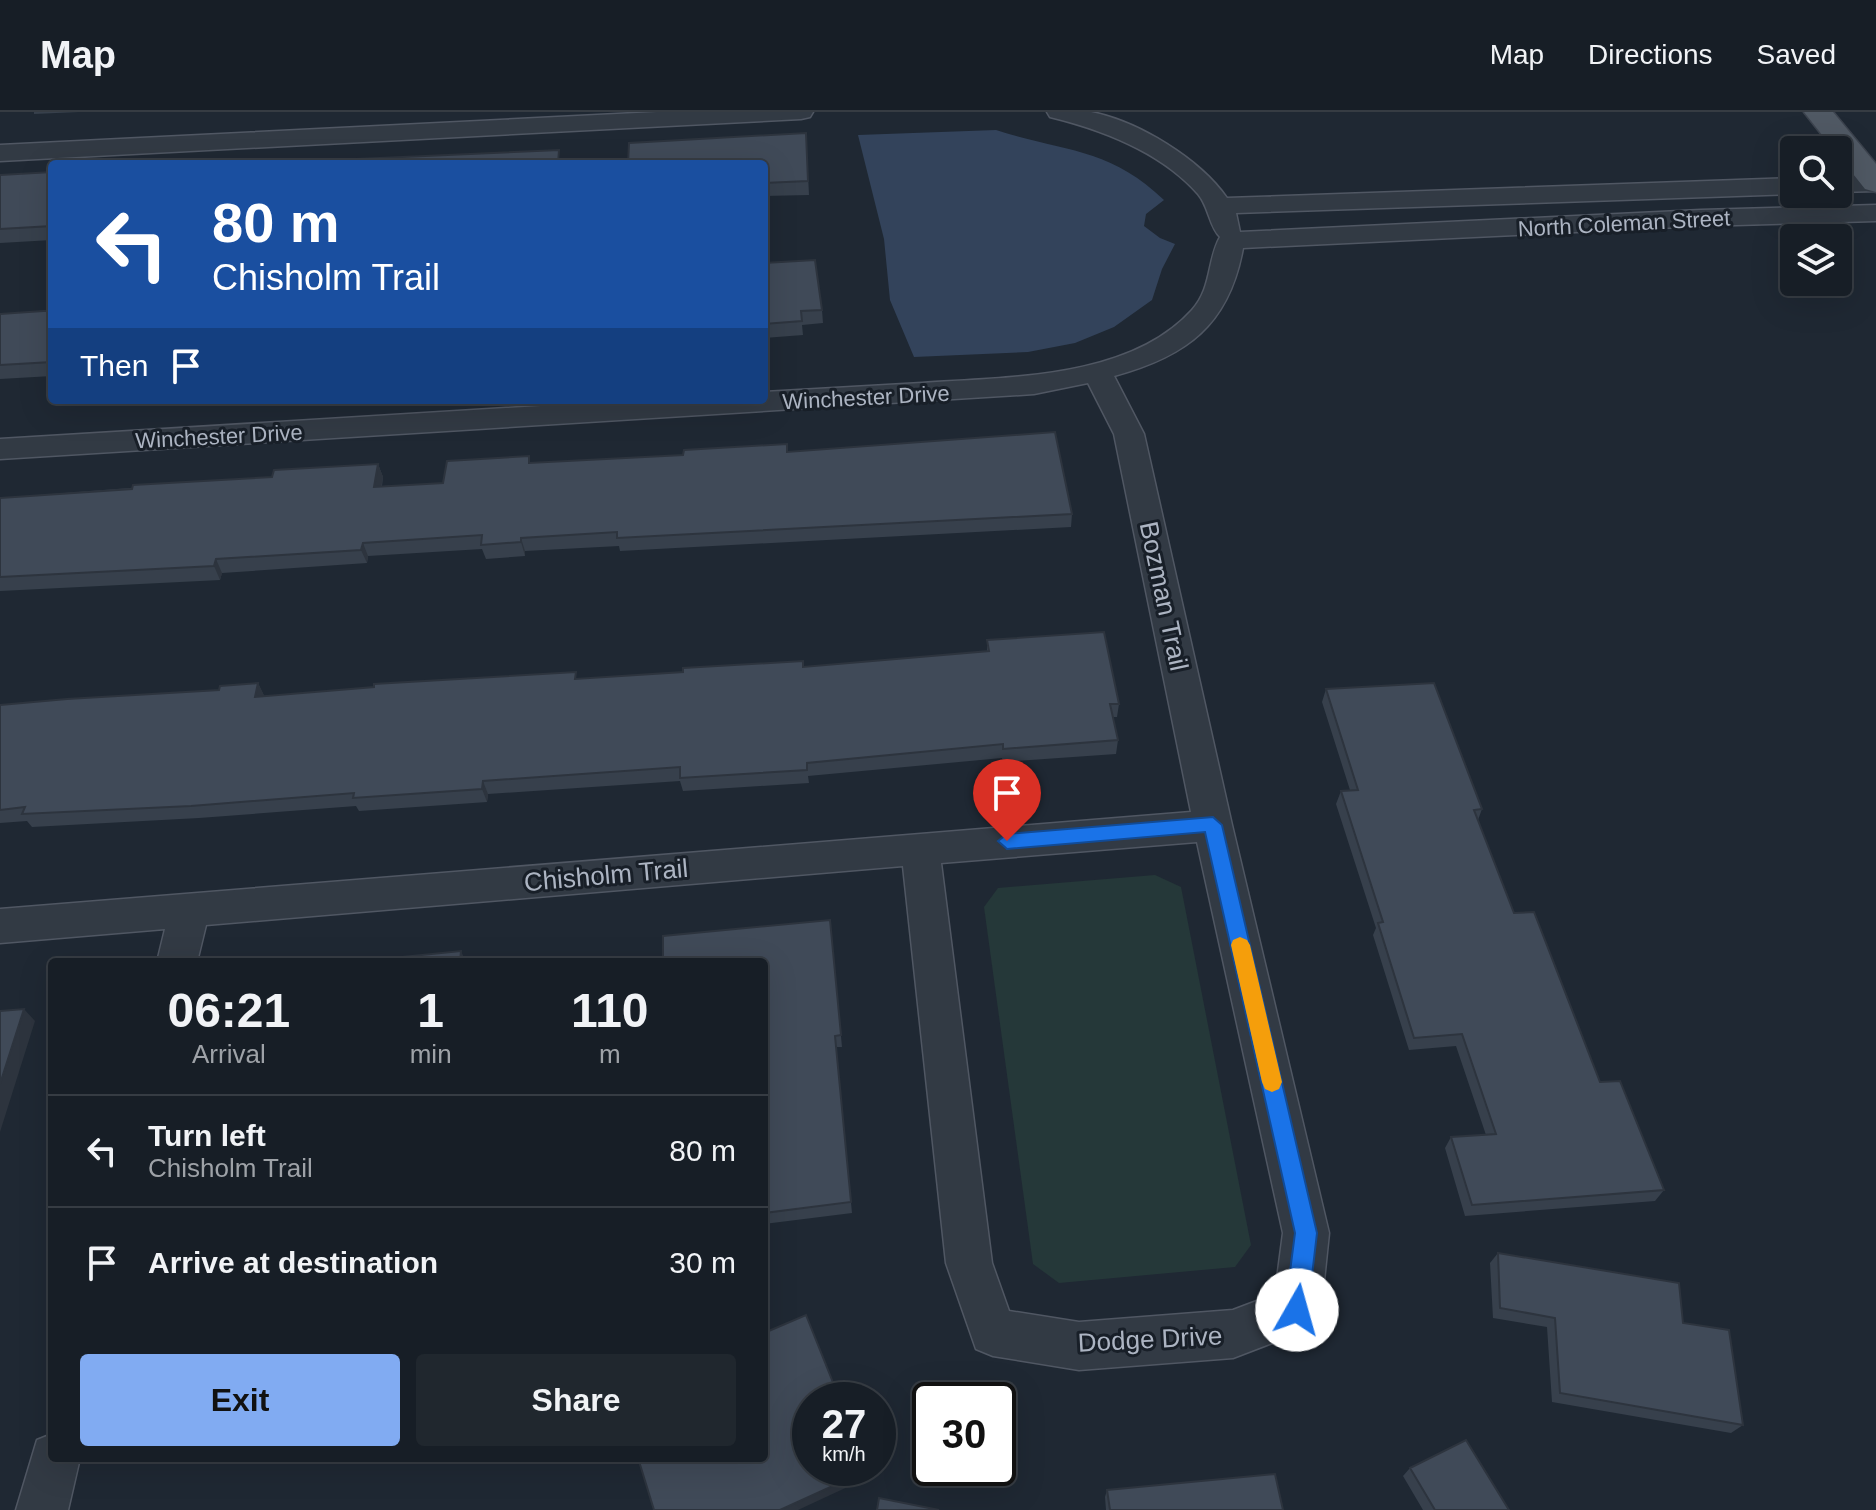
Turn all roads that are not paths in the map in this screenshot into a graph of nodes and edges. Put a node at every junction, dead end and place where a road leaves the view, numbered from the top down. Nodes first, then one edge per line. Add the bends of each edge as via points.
1 (801, 112) edge
2 (1059, 112) edge
3 (1818, 112) edge
4 (764, 113) edge
5 (0, 153) edge
6 (1876, 183) edge
7 (1852, 184) edge
8 (1780, 186) edge
9 (1357, 201) junction
10 (1220, 206) junction
11 (1876, 213) edge
12 (1372, 235) junction
13 (1231, 241) junction
14 (1098, 374) junction
15 (768, 403) edge
16 (754, 404) edge
17 (0, 449) edge
18 (1213, 825) junction
19 (920, 849) junction
20 (190, 911) junction
21 (0, 926) edge
22 (178, 958) edge
23 (54, 1462) edge
24 (42, 1510) edge

1 - 4 street
2 - 10 street via 1145,142 1186,169
3 - 6 main road
4 - 5 street
6 - 7 street
8 - 9 street, North Coleman Street
9 - 10 street, North Coleman Street
9 - 12 street
10 - 13 street
11 - 12 street, North Coleman Street
12 - 13 street, North Coleman Street
13 - 14 street, Winchester Drive via 1217,295 1193,324 1160,347
14 - 15 street, Winchester Drive via 988,390
14 - 18 street, Bozman Trail via 1129,434
16 - 17 street, Winchester Drive
18 - 19 street, Chisholm Trail
18 - 19 street, Dodge Drive via 1306,1233 1297,1310 1233,1334 1079,1346 993,1332 969,1263
19 - 20 street, Chisholm Trail
20 - 21 street, Chisholm Trail
20 - 22 street
23 - 24 street

